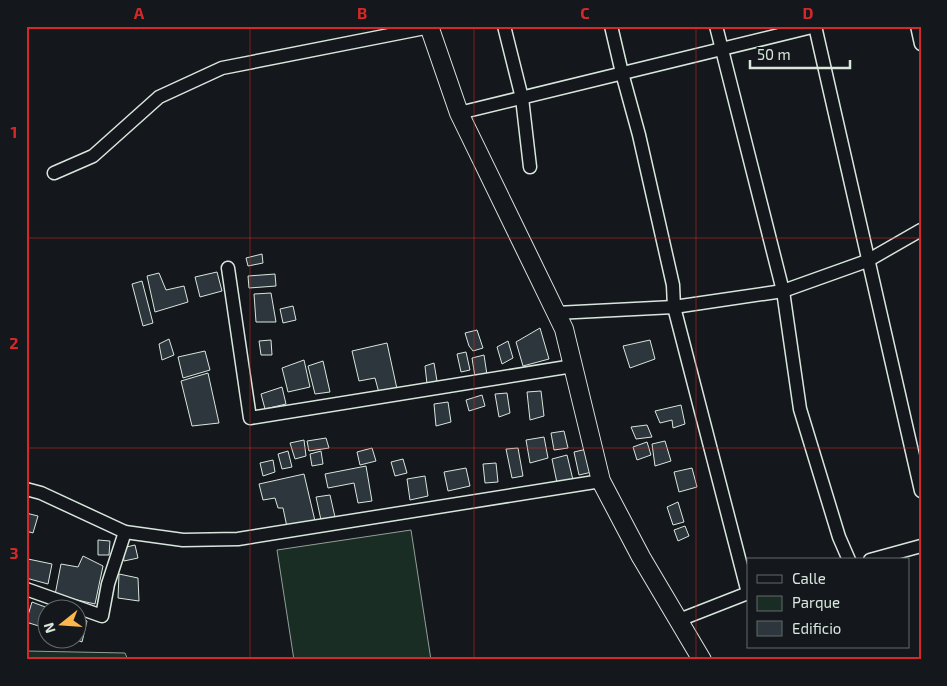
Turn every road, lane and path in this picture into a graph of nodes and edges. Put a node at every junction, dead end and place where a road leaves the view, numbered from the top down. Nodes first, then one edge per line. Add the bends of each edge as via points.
1 (504, 26) edge
2 (611, 26) edge
3 (716, 26) edge
4 (815, 26) edge
5 (917, 26) edge
6 (429, 27) edge
7 (921, 44) edge
8 (721, 49) junction
9 (622, 74) junction
10 (522, 98) junction
11 (459, 113) junction
12 (530, 167) dead end
13 (54, 173) dead end
14 (921, 230) edge
15 (868, 261) junction
16 (228, 268) dead end
17 (783, 291) junction
18 (674, 307) junction
19 (556, 313) junction
20 (573, 366) junction
21 (601, 482) junction
22 (26, 489) edge
23 (921, 491) edge
24 (124, 532) junction
25 (921, 546) edge
26 (848, 558) edge
27 (877, 558) edge
28 (26, 589) edge
29 (747, 589) edge
30 (747, 593) edge
31 (679, 620) junction
32 (702, 660) edge

1 - 10 street
2 - 9 street
3 - 8 street
4 - 8 street
4 - 15 street
5 - 7 street
6 - 11 street
6 - 13 street via 222,68 159,97 92,156
8 - 9 street
8 - 17 street
9 - 10 street
9 - 18 street via 673,285
10 - 11 street
10 - 12 street
11 - 19 street
14 - 15 street
15 - 17 street
15 - 23 street
16 - 20 street via 250,418
17 - 18 street
17 - 26 street via 800,409
18 - 19 street
18 - 29 street
19 - 20 street via 564,329
20 - 21 street
21 - 24 street via 238,539 182,540
21 - 31 street
22 - 24 street
24 - 28 street via 102,616
25 - 27 street
30 - 31 street
31 - 32 street

